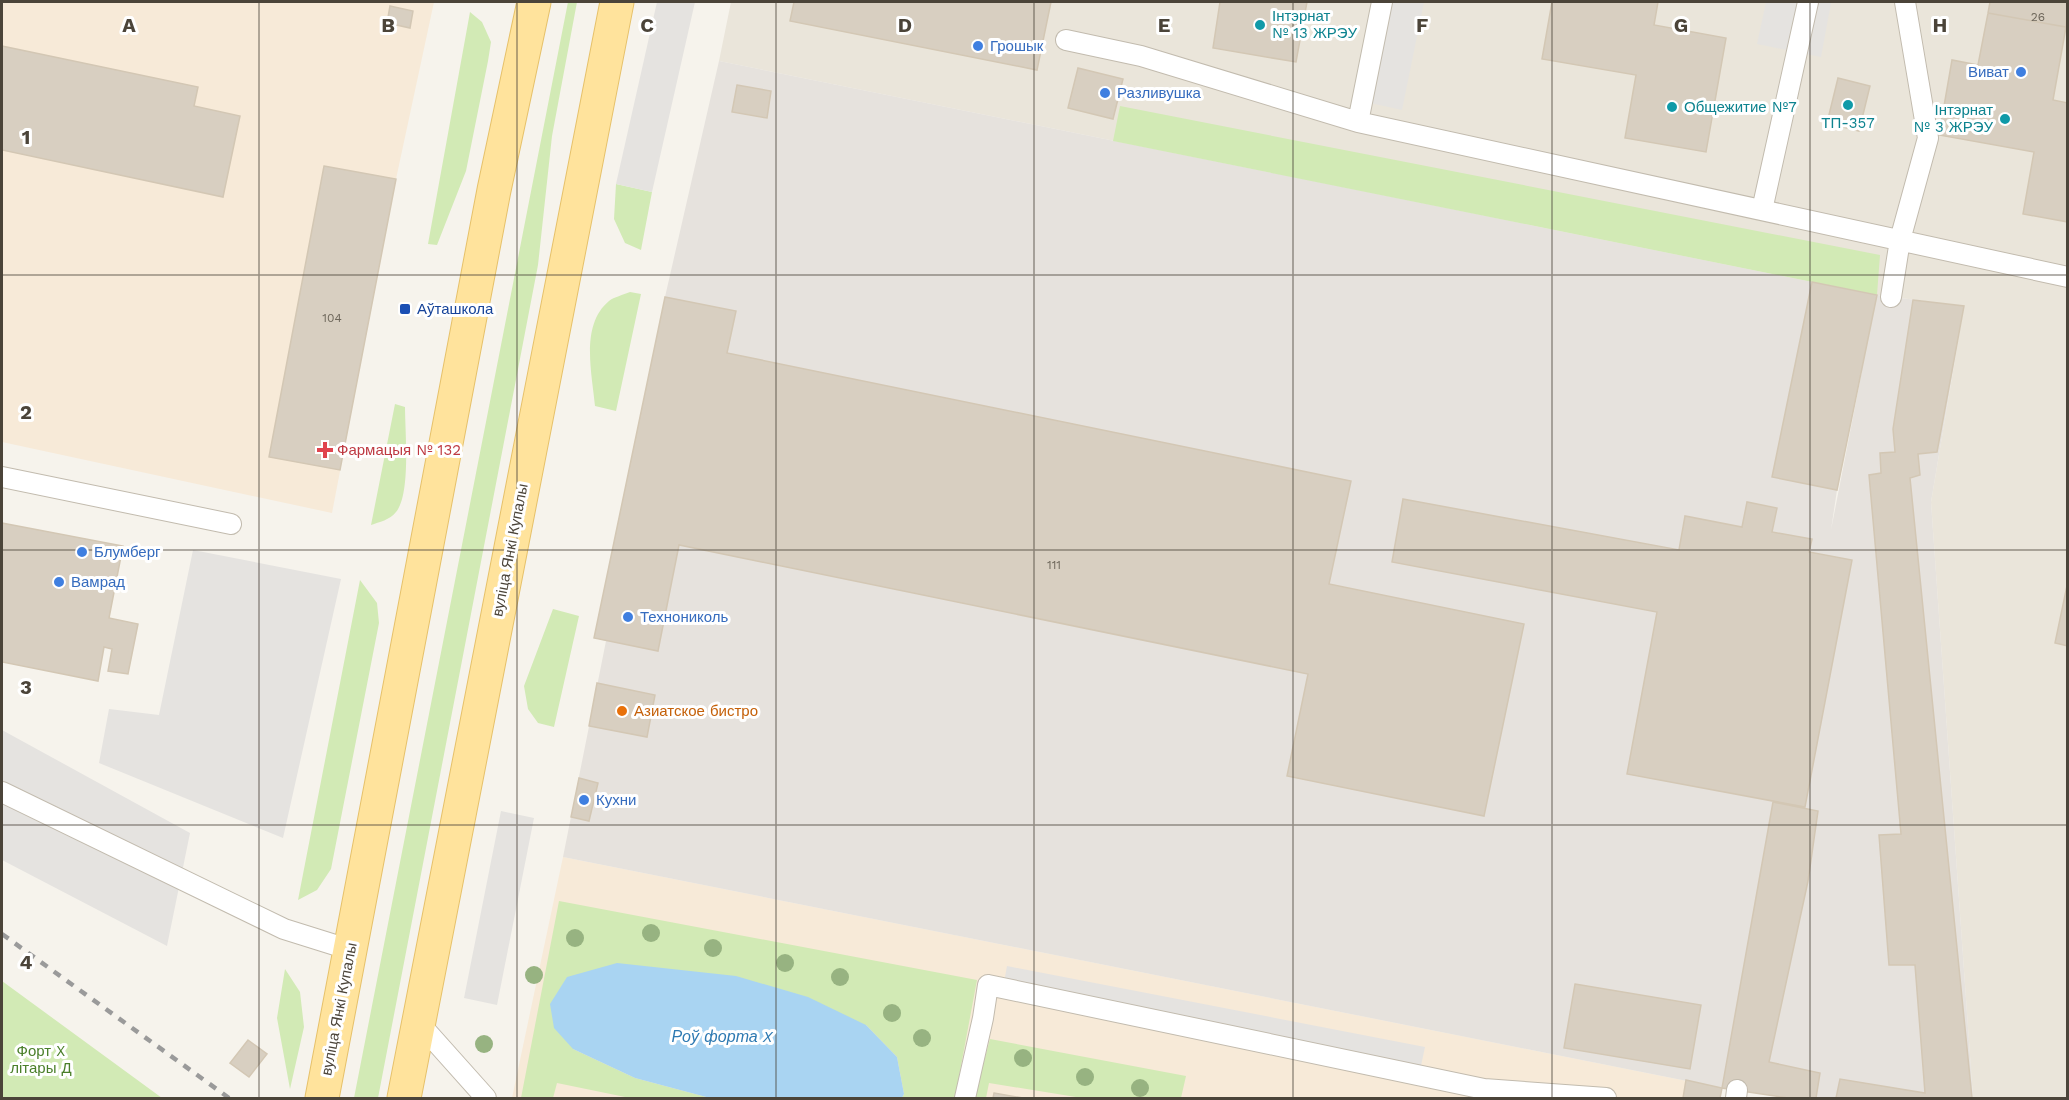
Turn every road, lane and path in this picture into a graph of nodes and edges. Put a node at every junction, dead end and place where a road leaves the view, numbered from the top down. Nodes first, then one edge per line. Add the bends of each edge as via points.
1 (534, 2) edge
2 (617, 2) edge
3 (1382, 2) edge
4 (1808, 2) edge
5 (1905, 2) edge
6 (1066, 40) dead end
7 (1358, 122) junction
8 (1762, 210) junction
9 (1900, 240) junction
10 (2067, 277) edge
11 (1892, 297) dead end
12 (2, 477) edge
13 (231, 524) dead end
14 (2, 792) edge
15 (351, 950) junction
16 (419, 1023) junction
17 (322, 1098) edge
18 (404, 1098) edge
19 (486, 1098) edge
20 (965, 1098) edge
21 (1606, 1098) edge

1 - 15 main road, вуліца Янкі Купалы via 494,190
2 - 16 main road, вуліца Янкі Купалы
3 - 7 lane
4 - 8 lane
5 - 9 lane via 1928,138
6 - 7 lane via 1141,56
7 - 8 lane
8 - 9 lane
9 - 10 lane
9 - 11 lane
12 - 13 lane
14 - 15 lane via 284,929
15 - 17 main road, вуліца Янкі Купалы
16 - 18 main road, вуліца Янкі Купалы
16 - 19 lane
20 - 21 lane via 988,985 1484,1089

